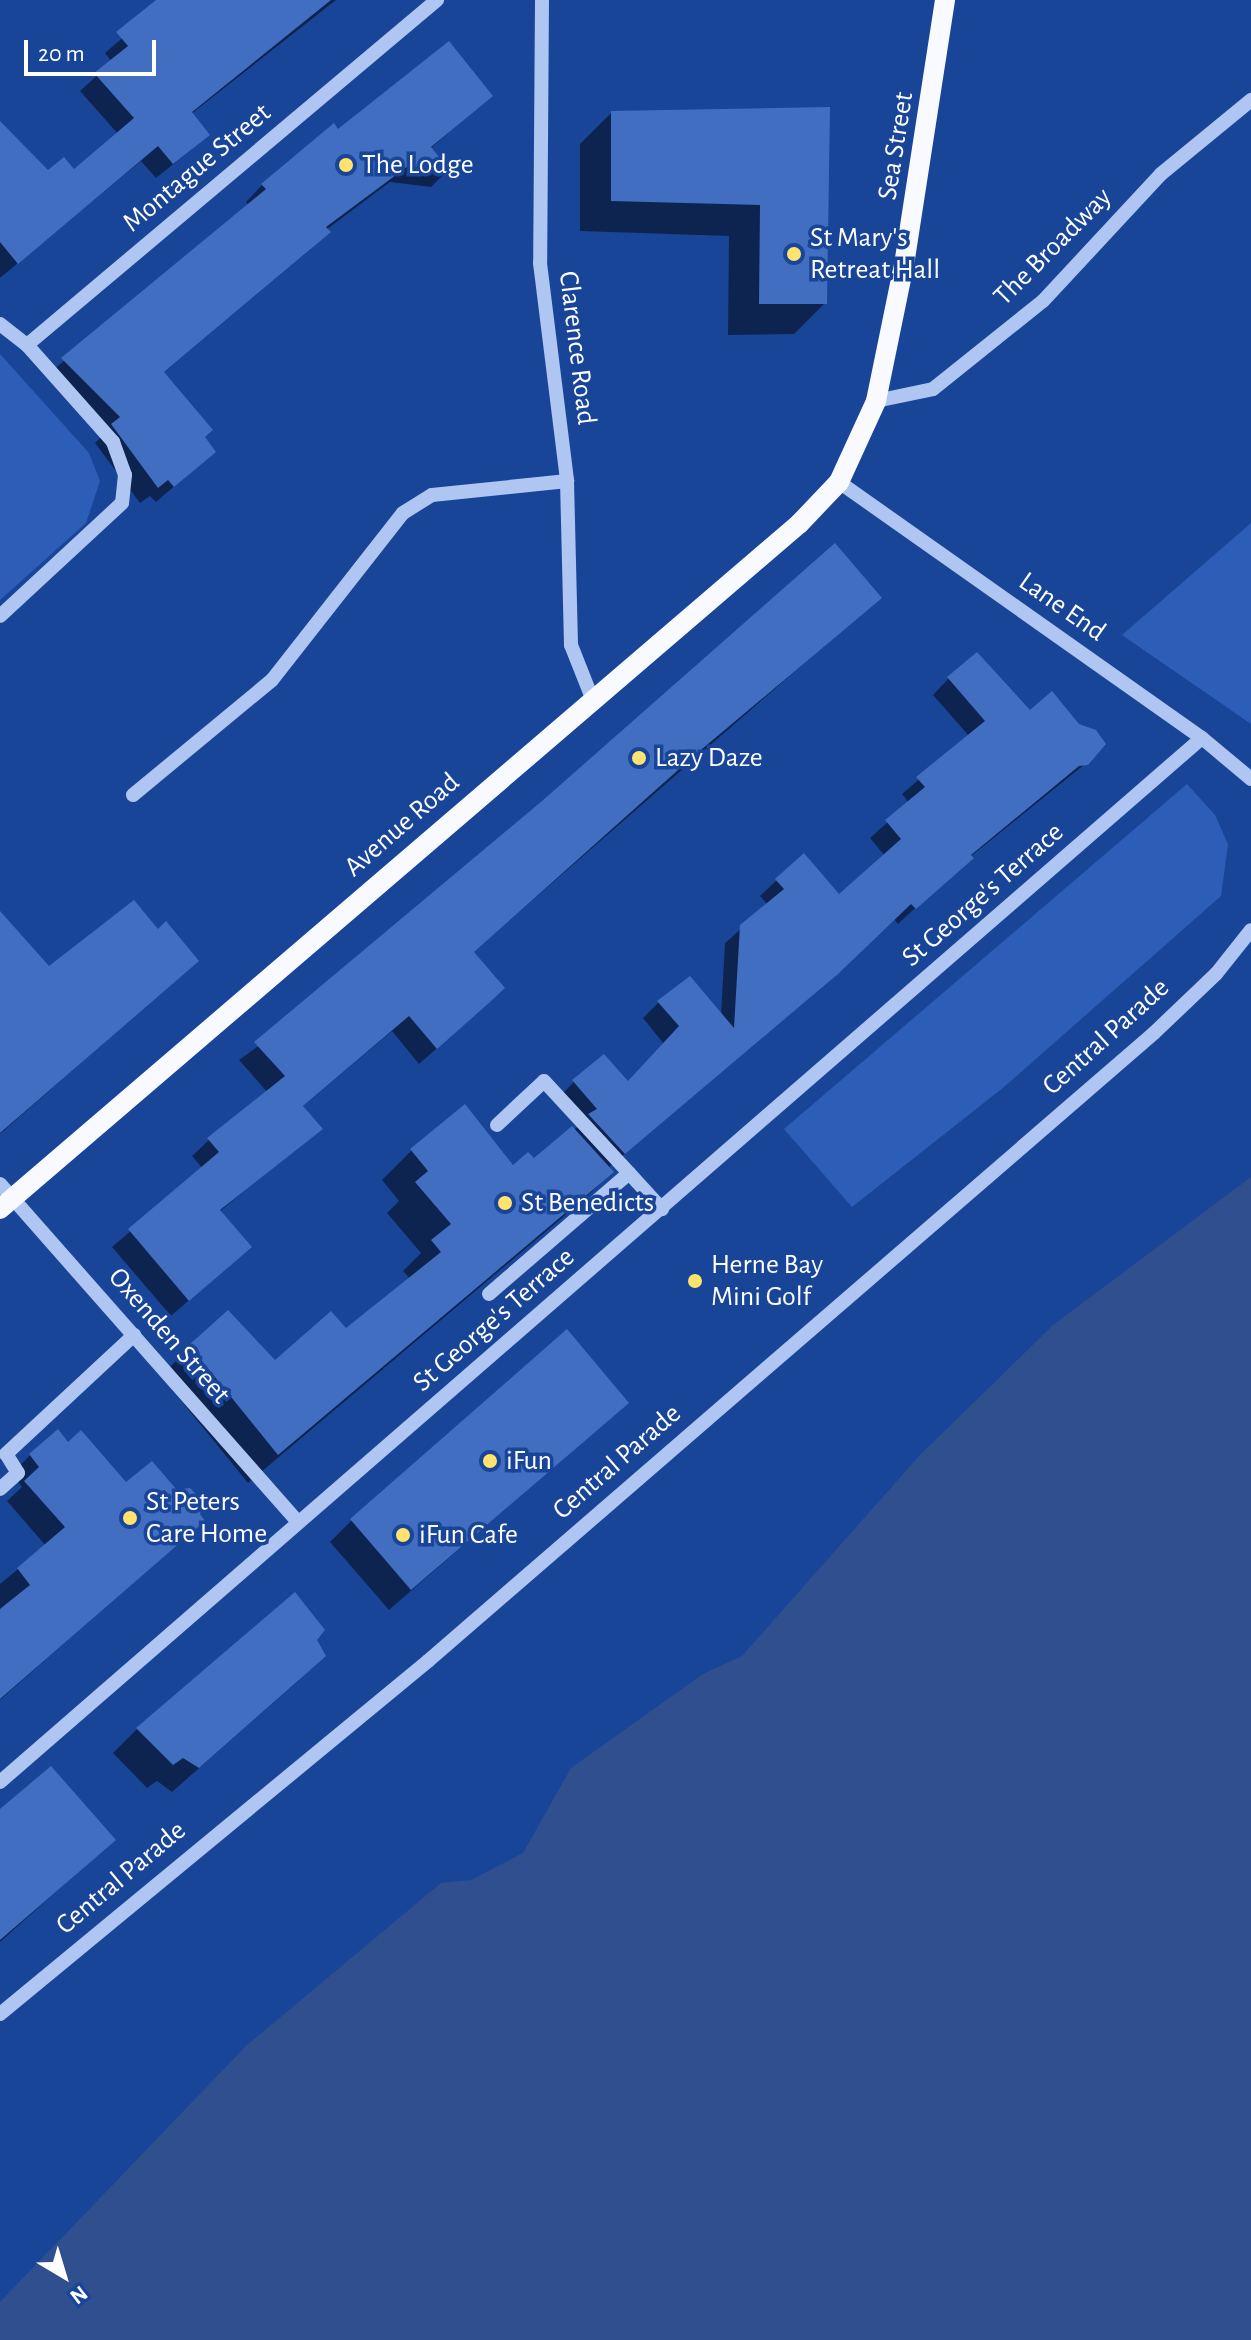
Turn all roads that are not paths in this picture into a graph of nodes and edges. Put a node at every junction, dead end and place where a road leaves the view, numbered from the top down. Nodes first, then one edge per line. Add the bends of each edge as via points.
1 (437, 0) edge
2 (542, 0) edge
3 (945, 0) edge
4 (1251, 100) edge
5 (0, 324) edge
6 (27, 345) junction
7 (876, 401) junction
8 (567, 481) junction
9 (839, 482) junction
10 (0, 616) edge
11 (592, 698) junction
12 (1202, 738) junction
13 (1251, 779) edge
14 (133, 795) dead end
15 (1251, 930) edge
16 (497, 1125) dead end
17 (629, 1173) junction
18 (4, 1197) edge
19 (662, 1209) junction
20 (489, 1294) dead end
21 (134, 1335) junction
22 (0, 1489) edge
23 (298, 1522) junction
24 (0, 1782) edge
25 (0, 2014) edge

1 - 6 street, Montague Street
2 - 8 street, Clarence Road via 540,263
3 - 7 main road, Sea Street via 907,250
4 - 7 street, The Broadway via 1161,174 1043,301 933,389
5 - 6 street
6 - 10 street via 113,442 125,475 122,503
7 - 9 main road, Sea Street
8 - 11 street, Clarence Road via 571,645
8 - 14 street via 432,495 403,513 272,680
9 - 11 main road, Avenue Road via 799,524
9 - 12 street, Lane End
11 - 18 main road, Avenue Road
12 - 13 street, Lane End
12 - 19 street, St George's Terrace
15 - 25 street, Central Parade via 1216,974 1154,1033 428,1661
16 - 17 street via 544,1081
17 - 19 street
17 - 20 street
18 - 21 street, Oxenden Street
19 - 23 street, St George's Terrace
21 - 22 street via 6,1454 18,1473
21 - 23 street, Oxenden Street
23 - 24 street, St George's Terrace

